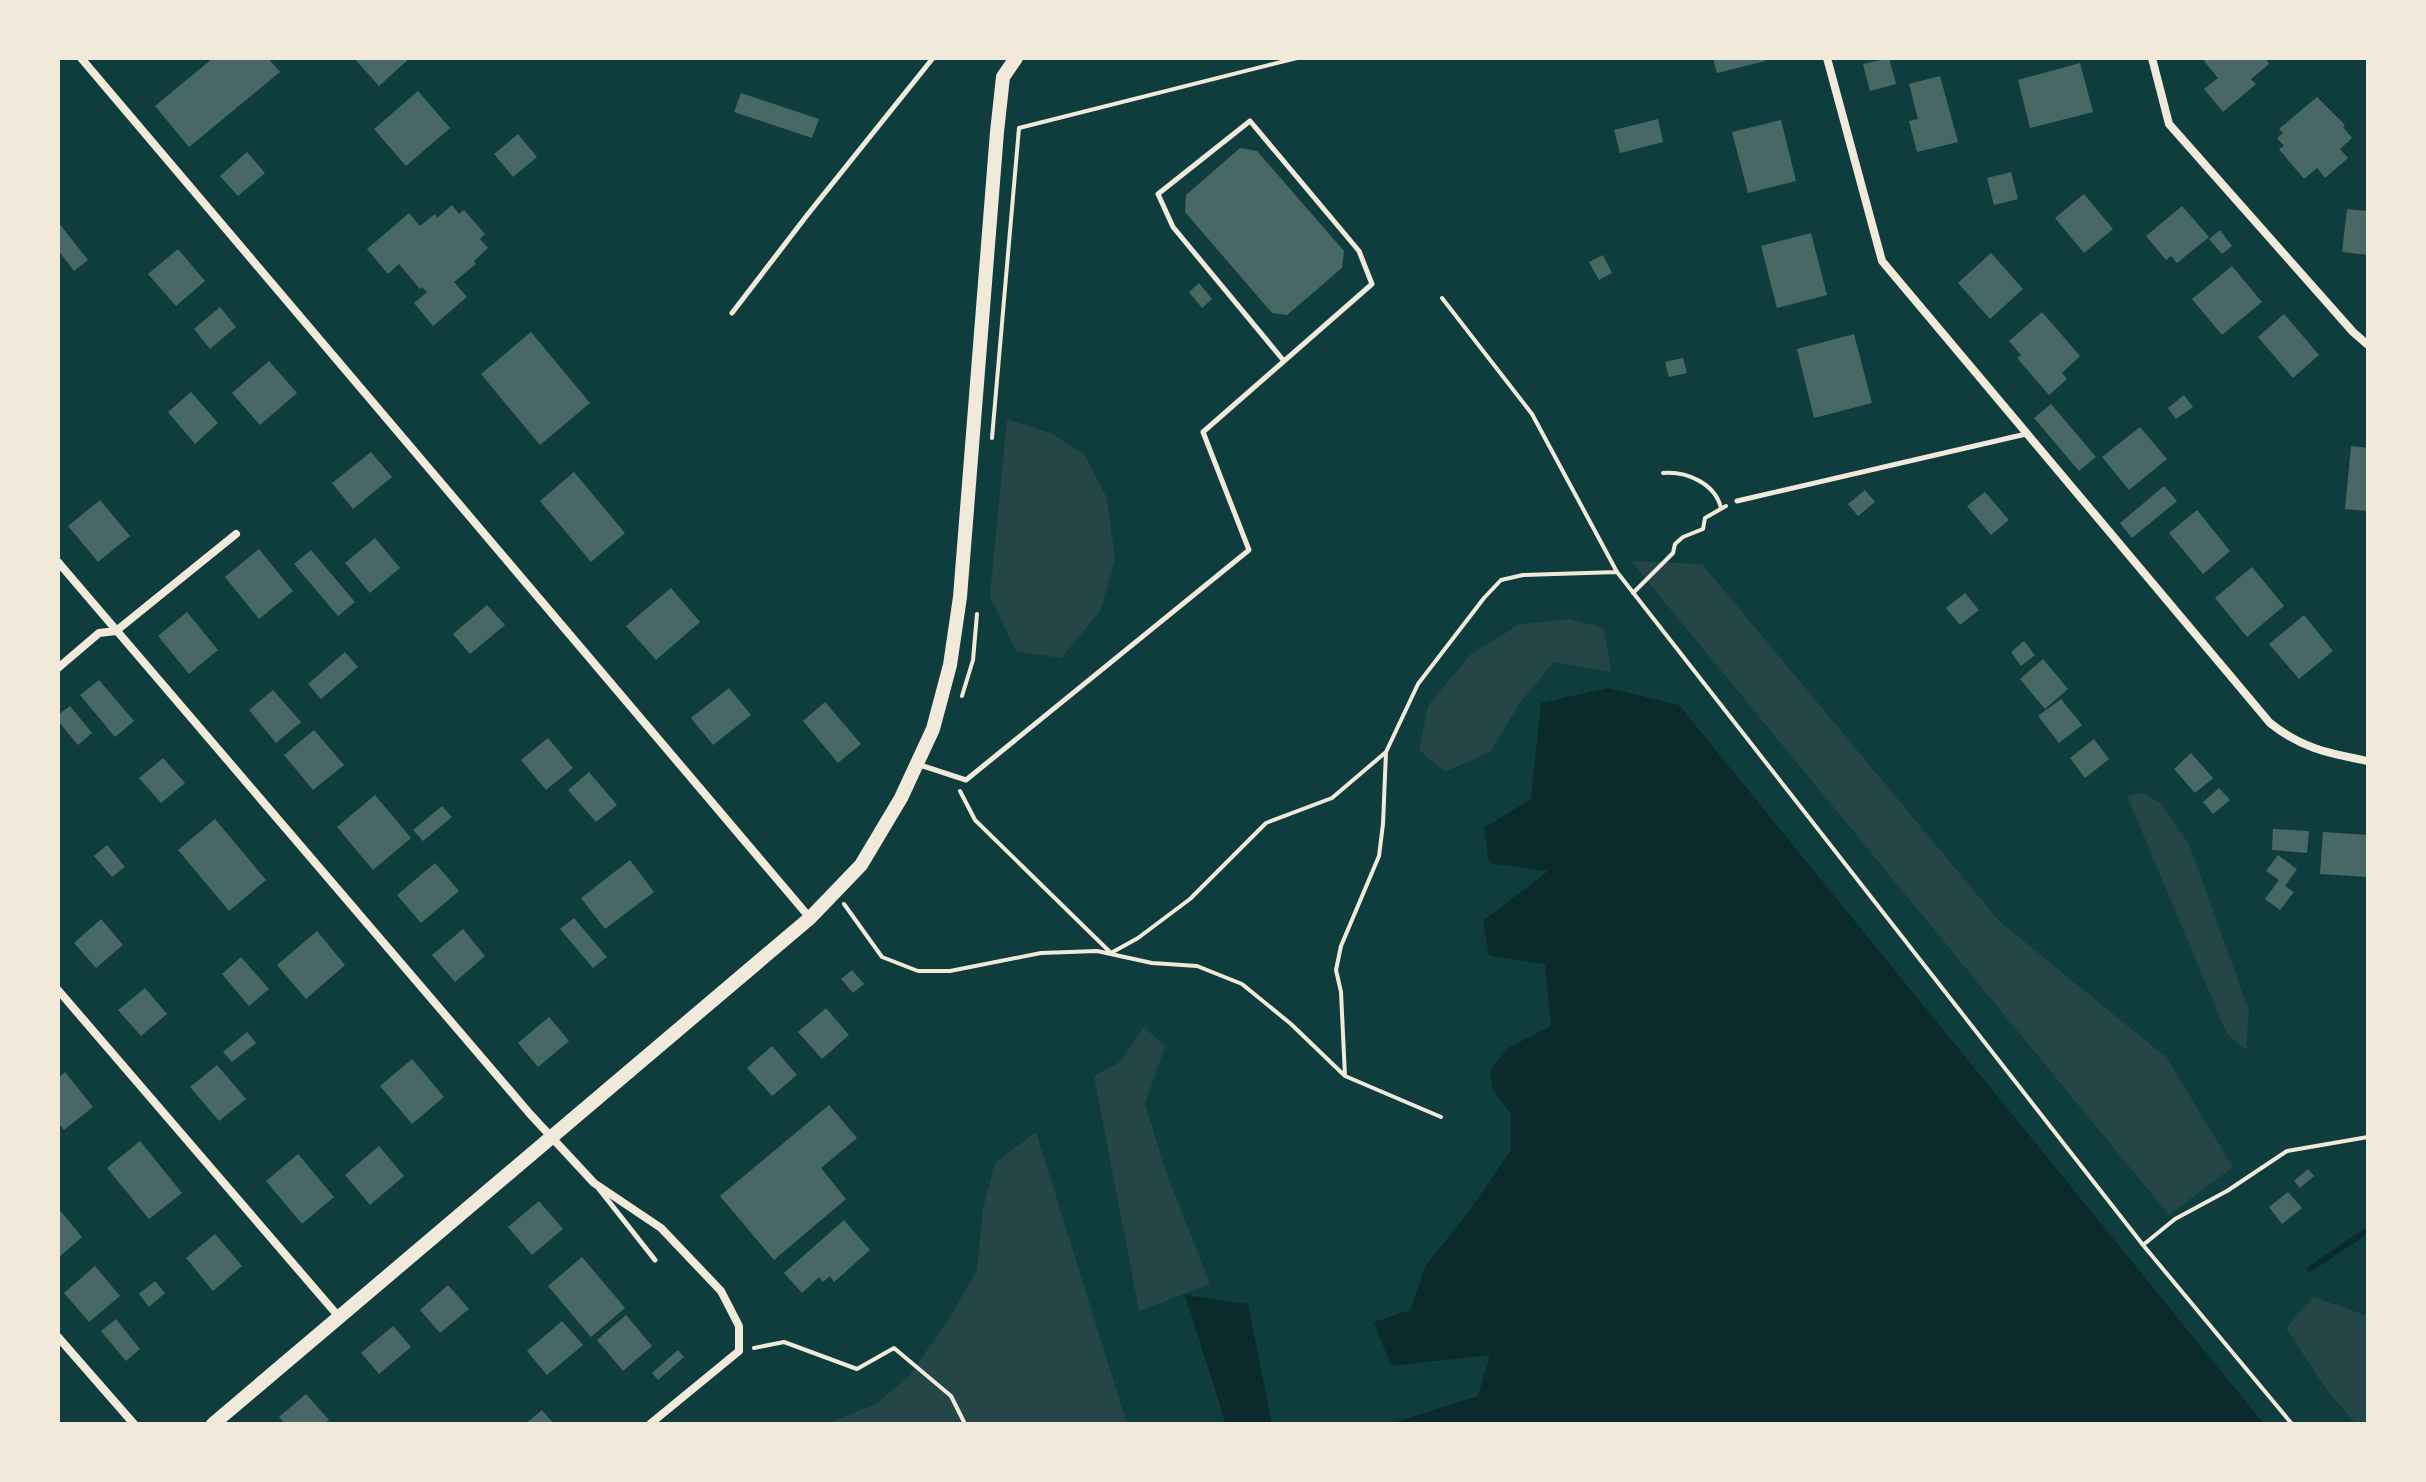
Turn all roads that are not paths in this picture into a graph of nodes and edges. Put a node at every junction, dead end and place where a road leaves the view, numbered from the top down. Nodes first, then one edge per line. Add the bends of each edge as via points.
1 (81, 58) edge
2 (933, 58) edge
3 (1016, 58) edge
4 (1827, 58) edge
5 (2152, 58) edge
6 (732, 313) dead end
7 (2368, 345) edge
8 (1284, 361) junction
9 (2026, 434) junction
10 (1737, 501) road end
11 (236, 534) dead end
12 (58, 562) edge
13 (116, 631) junction
14 (58, 668) edge
15 (2368, 761) edge
16 (917, 764) junction
17 (810, 918) junction
18 (58, 990) edge
19 (554, 1137) junction
20 (594, 1183) junction
21 (655, 1260) dead end
22 (339, 1317) junction
23 (58, 1337) edge
24 (134, 1424) edge
25 (213, 1424) edge
26 (650, 1424) edge

1 - 17 street
2 - 6 lane
3 - 16 street via 1003,77 997,132 960,597 950,665 933,729
4 - 9 street via 1882,261
5 - 7 street via 2169,124
8 - 8 lane via 1173,227 1158,194 1250,121 1359,251 1372,284
8 - 16 lane via 1203,432 1249,550 966,780
9 - 10 lane
9 - 15 street via 2270,723 2313,750
11 - 13 street
12 - 13 street
13 - 14 street via 99,633
13 - 19 street
16 - 17 street via 861,865
17 - 19 street
18 - 22 street
19 - 20 street
19 - 22 street
20 - 21 lane
20 - 26 street via 661,1228 721,1291 739,1326 739,1351
22 - 25 street
23 - 24 street

